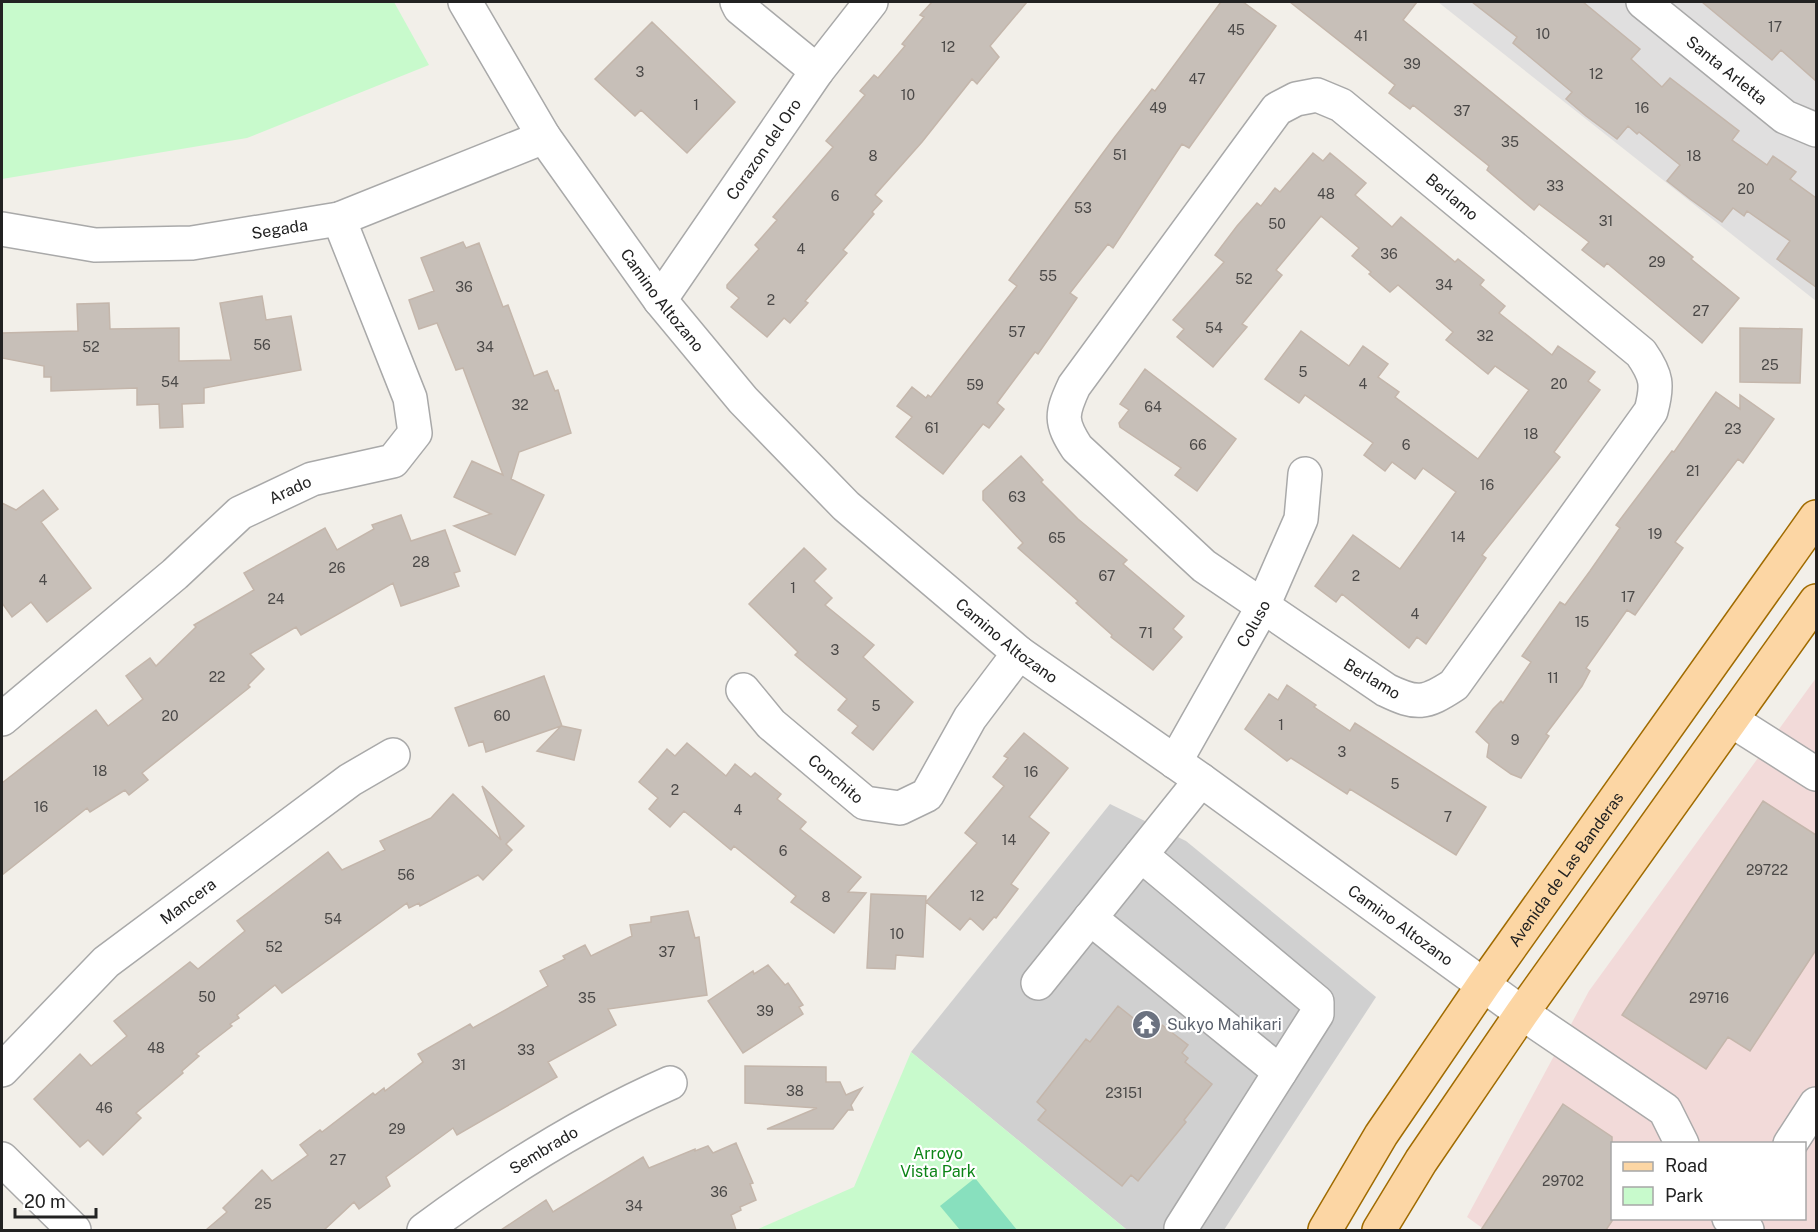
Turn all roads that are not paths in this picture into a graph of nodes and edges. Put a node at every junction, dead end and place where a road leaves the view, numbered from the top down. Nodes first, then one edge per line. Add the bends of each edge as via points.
1 (465, 2) edge
2 (737, 2) edge
3 (871, 2) edge
4 (1643, 2) edge
5 (817, 71) junction
6 (1816, 130) edge
7 (544, 137) junction
8 (339, 219) junction
9 (2, 230) edge
10 (660, 300) junction
11 (1305, 474) dead end
12 (1816, 518) edge
13 (1816, 601) edge
14 (1262, 608) junction
15 (1019, 653) junction
16 (743, 690) dead end
17 (2, 718) edge
18 (1731, 720) junction
19 (393, 755) dead end
20 (1175, 762) junction
21 (1816, 774) edge
22 (1201, 780) junction
23 (1141, 855) junction
24 (1090, 918) junction
25 (1038, 983) dead end
26 (1484, 984) junction
27 (1522, 1013) junction
28 (2, 1070) edge
29 (1280, 1072) junction
30 (670, 1083) dead end
31 (1816, 1104) edge
32 (1681, 1142) edge
33 (1791, 1142) edge
34 (2, 1160) edge
35 (1181, 1228) dead end
36 (74, 1230) edge
37 (424, 1230) edge
38 (1325, 1230) edge
39 (1379, 1230) edge

1 - 7 street, Camino Altozano
2 - 5 street
3 - 5 street, Corazon del Oro
4 - 6 street, Santa Arletta via 1785,117
5 - 10 street, Corazon del Oro
7 - 8 street, Segada
7 - 10 street, Camino Altozano
8 - 9 street, Segada via 192,243 95,245
8 - 17 street, Arado via 410,398 415,433 393,461 312,479 240,513 175,574
10 - 15 street, Camino Altozano via 743,400 846,506
11 - 14 street, Coluso via 1301,519
12 - 26 main road, Avenida de Las Banderas
13 - 18 main road
14 - 14 street, Berlamo via 1386,690 1411,702 1432,700 1454,686 1651,411 1656,393 1654,372 1641,353 1341,105 1317,95 1296,99 1277,110 1074,386 1064,408 1064,429 1077,448 1204,566
14 - 20 street, Coluso
15 - 16 street, Conchito via 970,718 927,795 900,808 865,803 771,724
15 - 20 street, Camino Altozano
18 - 21 street
18 - 27 main road
19 - 28 street, Mancera via 350,780 106,962
20 - 22 street, Camino Altozano
22 - 23 street
22 - 26 street, Camino Altozano
23 - 24 street
23 - 29 street via 1317,1002 1317,1014
24 - 25 street
24 - 29 street
26 - 27 street, Camino Altozano
26 - 38 main road, Avenida de Las Banderas via 1381,1135
27 - 32 street, Camino Altozano via 1665,1110
27 - 39 main road
29 - 35 street
30 - 37 street, Sembrado via 619,1105 471,1196
31 - 33 street
34 - 36 street

